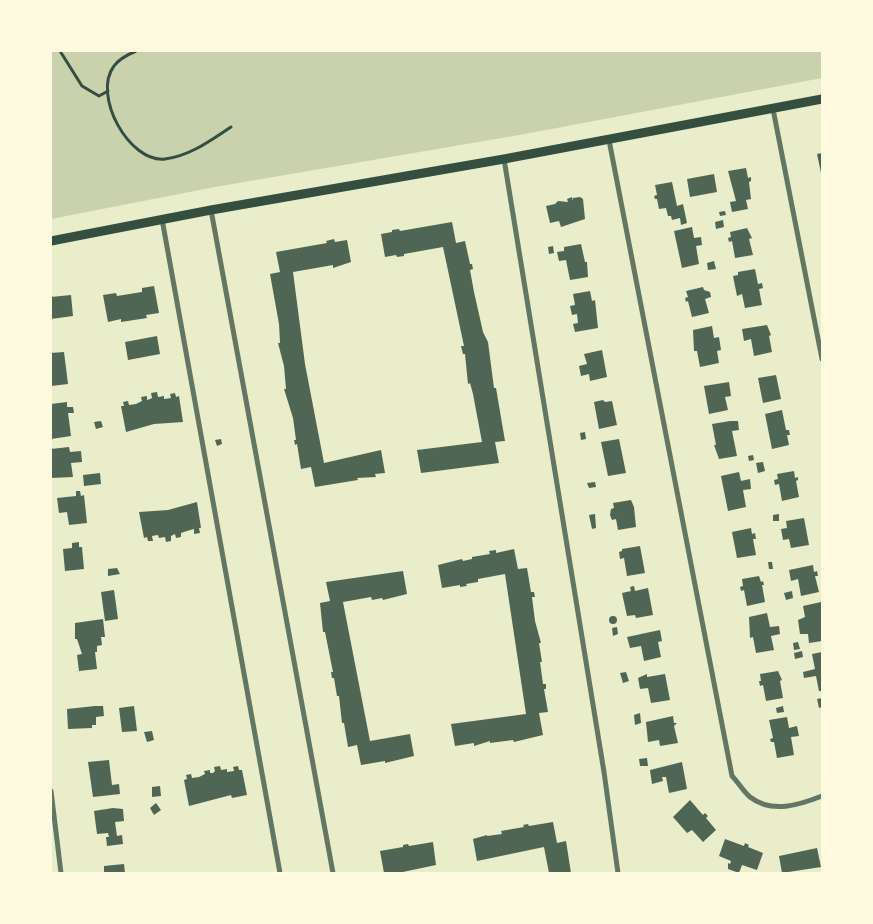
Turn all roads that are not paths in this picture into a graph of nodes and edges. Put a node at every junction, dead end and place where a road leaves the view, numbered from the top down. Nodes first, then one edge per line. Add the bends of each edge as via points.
1 (822, 100) edge
2 (773, 109) junction
3 (609, 140) junction
4 (504, 159) junction
5 (211, 210) junction
6 (162, 219) junction
7 (51, 241) edge
8 (822, 359) edge
9 (51, 791) edge
10 (822, 796) edge
11 (61, 873) edge
12 (280, 873) edge
13 (333, 873) edge
14 (618, 873) edge

1 - 2 main road
2 - 3 main road
2 - 8 street
3 - 4 main road
3 - 10 street via 732,776 750,797 771,807 801,804
4 - 5 main road
4 - 14 street via 603,762
5 - 6 main road
5 - 13 street
6 - 7 main road
6 - 12 street
9 - 11 street

